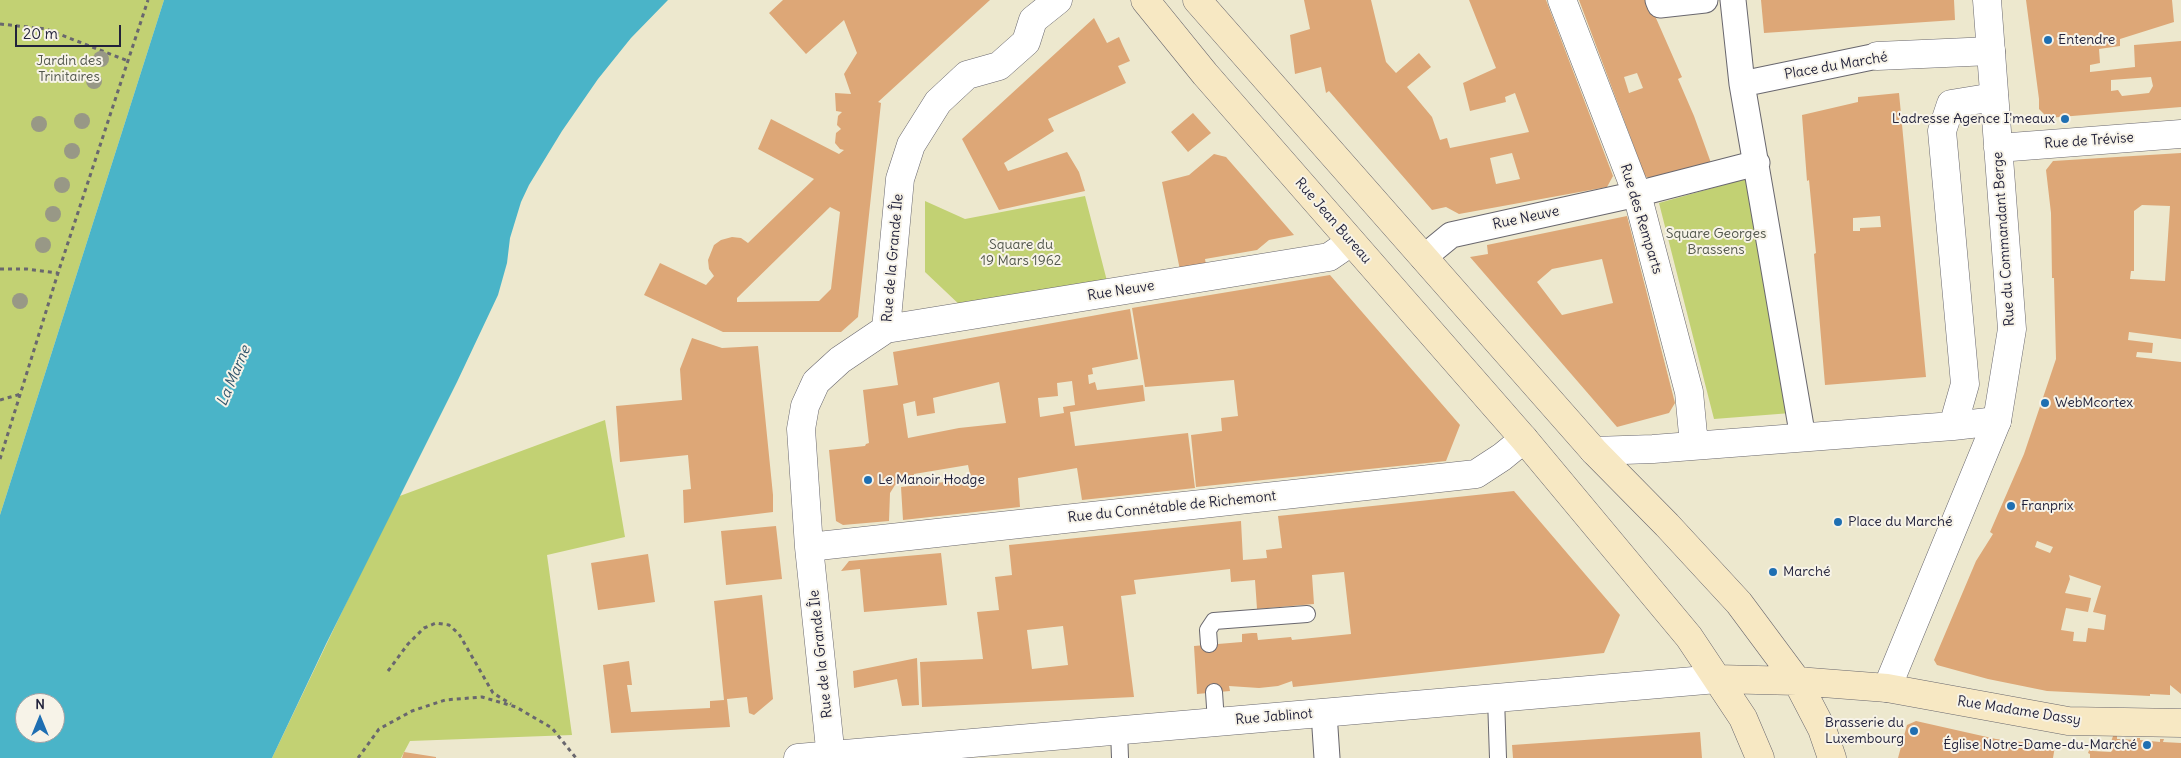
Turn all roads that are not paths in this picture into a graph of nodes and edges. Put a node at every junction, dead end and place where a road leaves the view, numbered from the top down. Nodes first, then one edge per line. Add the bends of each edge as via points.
1 (1058, 0) edge
2 (1144, 0) edge
3 (1198, 0) edge
4 (1562, 0) edge
5 (1658, 0) edge
6 (1705, 0) edge
7 (1733, 0) edge
8 (1987, 0) edge
9 (1991, 50) junction
10 (1877, 56) joint
11 (1742, 84) junction
12 (1994, 97) junction
13 (2181, 134) edge
14 (1998, 148) junction
15 (1757, 163) junction
16 (1637, 194) junction
17 (1351, 242) junction
18 (1423, 258) junction
19 (886, 329) junction
20 (1998, 421) junction
21 (1953, 426) junction
22 (1803, 438) junction
23 (1524, 439) junction
24 (1694, 445) junction
25 (1594, 451) junction
26 (809, 547) junction
27 (1307, 614) dead end
28 (1209, 644) dead end
29 (1717, 679) junction
30 (1797, 681) junction
31 (1887, 688) junction
32 (1214, 692) dead end
33 (1496, 698) junction
34 (1324, 713) junction
35 (1216, 722) junction
36 (2181, 723) edge
37 (1119, 730) junction
38 (831, 756) edge
39 (798, 758) edge
40 (1120, 758) edge
41 (1327, 758) edge
42 (1498, 758) edge
43 (1760, 758) edge
44 (1832, 758) edge

1 - 19 street, Rue de la Grande Île via 1033,20 1026,42 999,66 966,75 938,102 911,145 900,179
2 - 17 main road, Rue Jean Bureau
3 - 18 main road
4 - 16 street, Rue des Remparts
5 - 6 street via 1660,6
7 - 11 street
8 - 9 street, Rue du Commandant Berge
9 - 10 street, Place du Marché
9 - 12 street, Rue du Commandant Berge
10 - 11 street, Place du Marché
11 - 15 street
12 - 14 street, Rue du Commandant Berge
12 - 21 street via 1951,104 1942,130 1965,384
13 - 14 street, Rue de Trévise
14 - 20 street, Rue du Commandant Berge via 2012,328
15 - 16 street, Rue Neuve
15 - 22 street
16 - 18 street, Rue Neuve via 1451,235
16 - 24 street, Rue des Remparts via 1690,392
17 - 19 street, Rue Neuve via 1329,257
17 - 23 main road, Rue Jean Bureau
18 - 25 main road
19 - 26 street, Rue de la Grande Île via 840,360 816,382 805,406 801,429
20 - 21 street
20 - 31 street, Rue du Commandant Berge
21 - 22 street
22 - 24 street
23 - 26 street, Rue du Connétable de Richemont via 1476,474
23 - 29 main road, Rue Jean Bureau via 1690,637
24 - 25 street
25 - 30 main road via 1739,603
26 - 38 street, Rue de la Grande Île
27 - 28 lane via 1214,621 1208,630
29 - 30 main road, Rue Madame Dassy
29 - 33 street, Rue Jablinot
29 - 43 main road, Rue Jean Bureau via 1743,718
30 - 31 main road, Rue Madame Dassy
30 - 44 main road via 1822,729
31 - 36 main road, Rue Madame Dassy via 2068,721
32 - 35 lane
33 - 34 street, Rue Jablinot
33 - 42 lane
34 - 35 street, Rue Jablinot
34 - 41 street
35 - 37 street, Rue Jablinot
37 - 38 street, Rue Jablinot
37 - 40 lane
38 - 39 street, Rue Jablinot

